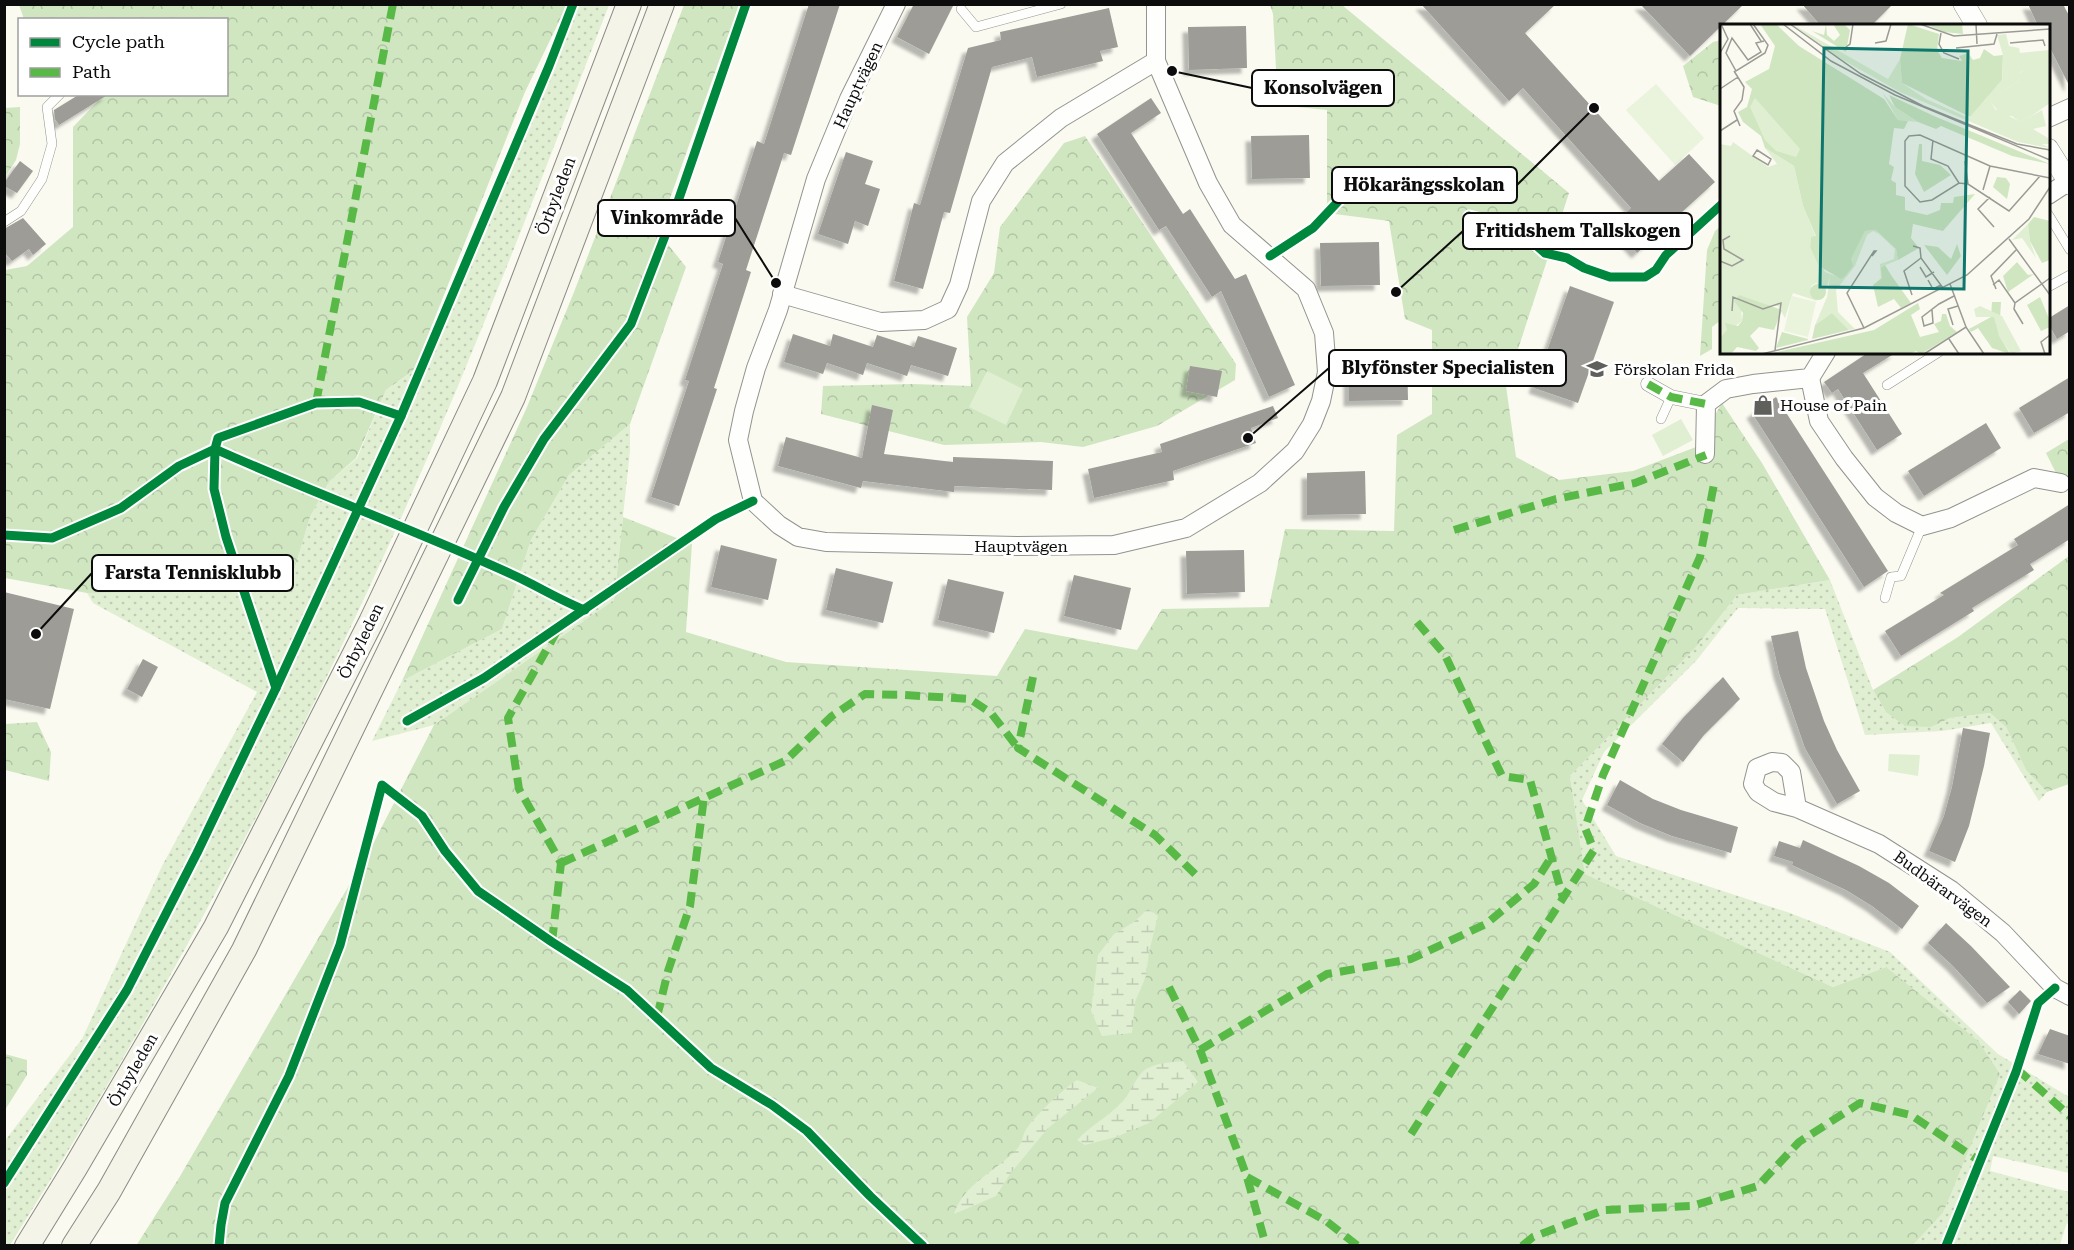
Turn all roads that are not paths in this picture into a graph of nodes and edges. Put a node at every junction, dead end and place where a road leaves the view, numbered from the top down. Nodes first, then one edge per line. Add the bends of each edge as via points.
1 (629, 4) edge
2 (662, 4) edge
3 (896, 4) edge
4 (1061, 4) edge
5 (1156, 4) edge
6 (1964, 4) edge
7 (961, 9) dead end
8 (1976, 24) edge
9 (1156, 61) junction
10 (58, 96) edge
11 (2070, 108) edge
12 (2050, 118) edge
13 (2050, 151) edge
14 (2069, 183) edge
15 (2050, 194) edge
16 (2050, 216) edge
17 (4, 222) edge
18 (2070, 250) edge
19 (2070, 274) edge
20 (2050, 286) edge
21 (782, 294) junction
22 (1825, 354) edge
23 (1936, 354) edge
24 (1810, 378) junction
25 (1648, 384) dead end
26 (1887, 385) dead end
27 (1671, 397) junction
28 (1706, 404) junction
29 (1661, 419) dead end
30 (1705, 454) dead end
31 (2066, 484) edge
32 (1922, 526) junction
33 (1885, 598) dead end
34 (1797, 808) dead end
35 (2070, 996) edge
36 (27, 1245) edge
37 (74, 1245) edge

1 - 36 main road, Örbyleden via 484,381 371,622 216,927
2 - 37 main road, Örbyleden via 513,396 244,950 109,1191
3 - 21 street, Hauptvägen via 849,99 816,179
4 - 7 lane via 976,27
5 - 9 street, Hauptvägen
6 - 8 street
9 - 21 street via 1061,118 1005,163 981,201 959,285 948,309 924,320 880,322
9 - 21 street, Hauptvägen via 1208,183 1232,225 1306,289 1324,333 1327,372 1315,416 1295,451 1260,483 1186,528 1114,545 871,544 798,537 753,501 738,440 756,368
10 - 17 lane via 47,107 52,144 42,179 21,211
11 - 12 street
13 - 14 street
14 - 15 street
16 - 18 lane
19 - 20 lane
22 - 24 street
23 - 26 lane
24 - 28 street via 1726,389
24 - 32 street via 1819,421 1844,458 1875,497
25 - 27 street
27 - 28 street
27 - 29 lane
28 - 30 street
31 - 32 street via 2034,478 1950,518
32 - 33 lane via 1901,576 1891,577
34 - 35 street, Budbärarvägen via 1879,844 1951,890 2003,933 2055,988

